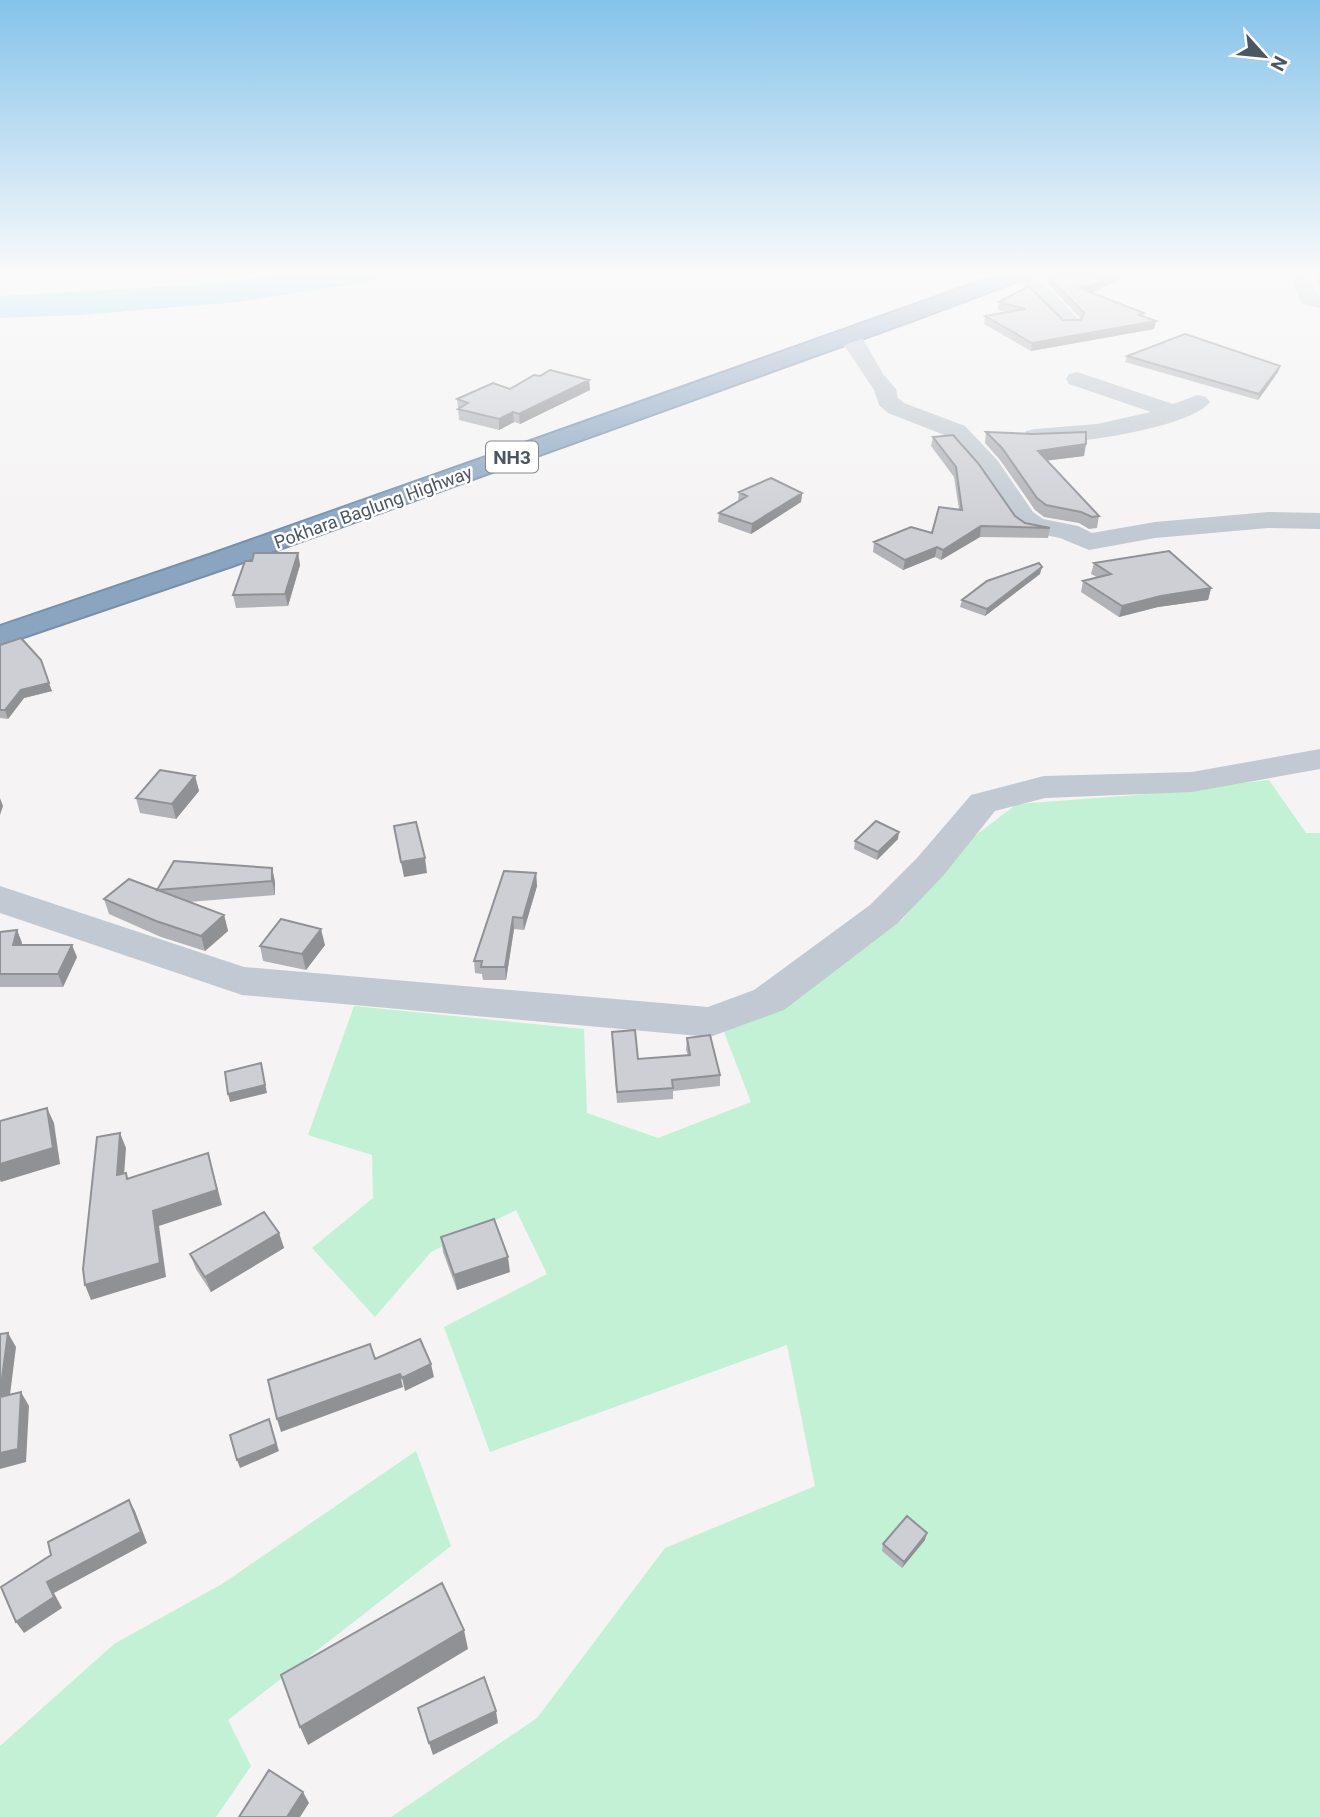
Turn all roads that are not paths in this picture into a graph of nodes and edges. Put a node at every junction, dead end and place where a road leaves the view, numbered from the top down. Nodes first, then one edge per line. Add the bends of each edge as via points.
1 (739, 358) edge
2 (790, 358) edge
3 (863, 358) edge
4 (1077, 379) dead end
5 (1198, 401) dead end
6 (1172, 412) junction
7 (956, 431) junction
8 (1320, 521) edge
9 (24, 603) dead end
10 (0, 636) edge
11 (1320, 759) edge
12 (0, 899) edge

1 - 9 highway, Pokhara Baglung Highway via 236,535
2 - 10 highway, Pokhara Baglung Highway / NH3
3 - 7 street via 896,408
4 - 6 street
5 - 6 street
6 - 7 street via 1069,436
7 - 8 street via 989,466 1024,518 1089,542 1155,530 1268,520
11 - 12 street via 1192,782 1044,787 983,803 884,914 769,1000 710,1023 242,981

